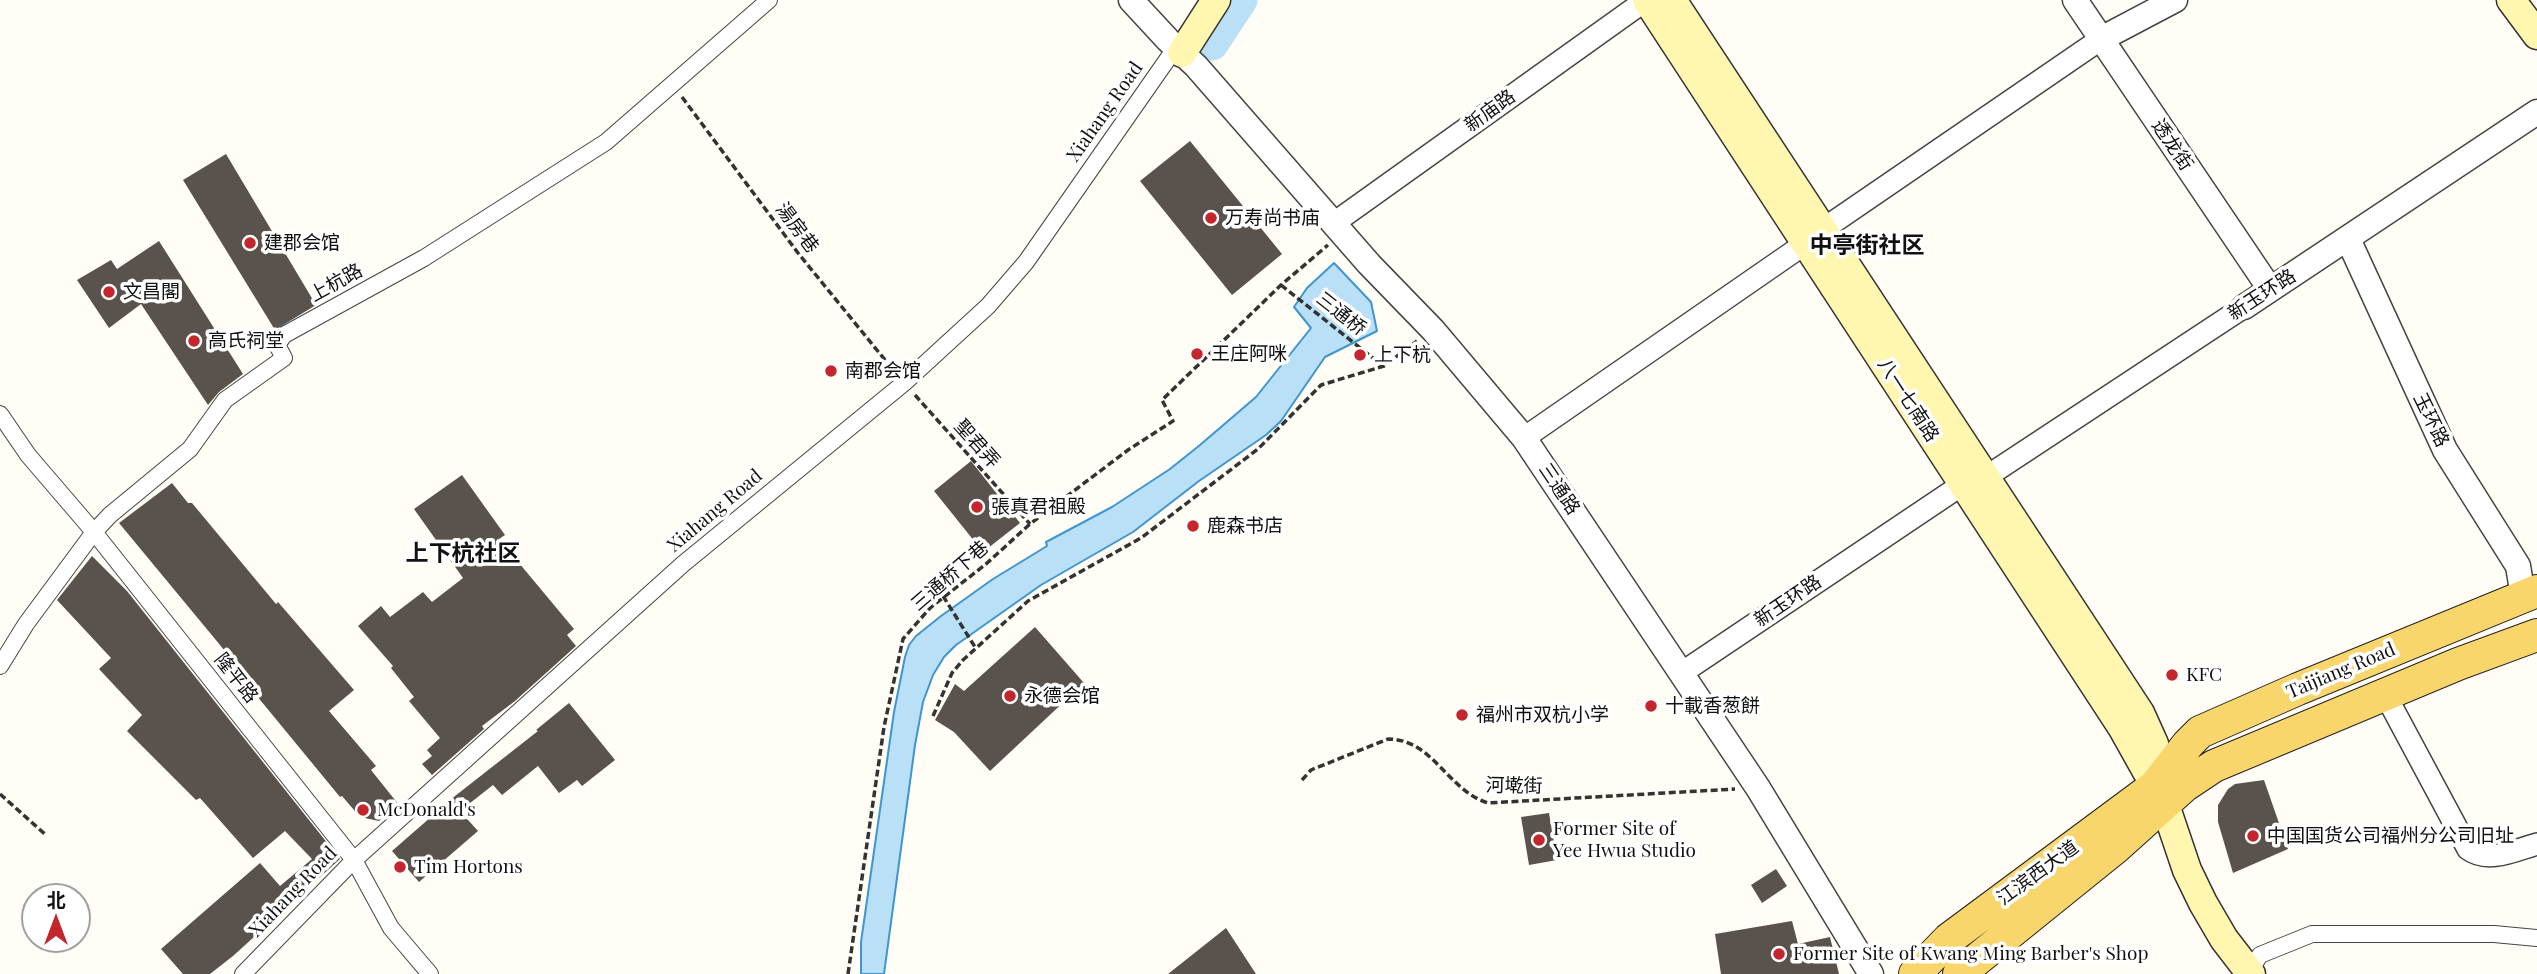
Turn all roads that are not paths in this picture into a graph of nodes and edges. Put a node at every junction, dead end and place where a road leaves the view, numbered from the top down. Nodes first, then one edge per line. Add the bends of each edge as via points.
1 (769, 0) edge
2 (1131, 0) edge
3 (1193, 0) edge
4 (1216, 0) edge
5 (1646, 0) edge
6 (1672, 0) edge
7 (2075, 0) edge
8 (2175, 0) edge
9 (2511, 0) edge
10 (2534, 0) edge
11 (2537, 5) edge
12 (2537, 35) edge
13 (2101, 39) junction
14 (1175, 47) junction
15 (2537, 112) edge
16 (1338, 228) junction
17 (1814, 237) junction
18 (2348, 239) junction
19 (2270, 289) junction
20 (2244, 307) joint
21 (0, 414) edge
22 (1524, 438) junction
23 (1975, 481) junction
24 (94, 532) junction
25 (2530, 594) edge
26 (2537, 635) edge
27 (0, 666) edge
28 (1683, 671) junction
29 (2386, 696) junction
30 (2161, 788) junction
31 (2537, 844) edge
32 (354, 860) junction
33 (2537, 938) edge
34 (2250, 973) edge
35 (243, 974) edge
36 (430, 974) edge
37 (1871, 974) edge
38 (1915, 974) edge
39 (1959, 974) edge

1 - 24 street, 上杭路 via 606,142 425,258 284,335 276,345 284,358 225,400 190,449
2 - 14 street, 三通路
3 - 14 main road
4 - 14 main road
5 - 16 street, 新庙路
5 - 17 main road, 八一七南路
6 - 17 main road, 八一七南路
7 - 13 street, 透龙街
8 - 13 street
9 - 12 main road
10 - 11 main road
13 - 17 street
13 - 19 street, 透龙街
14 - 16 street, 三通路
14 - 32 street, Xiahang Road via 1026,262 988,306 904,383 683,564
15 - 18 street, 新玉环路
16 - 22 street, 三通路
17 - 22 street
17 - 23 main road, 八一七南路
18 - 19 street, 新玉环路
18 - 25 street, 玉环路 via 2445,450 2518,566
19 - 20 street, 新玉环路
20 - 23 street, 新玉环路
21 - 24 street, 隆平路 via 28,455
22 - 28 street, 三通路
23 - 28 street, 新玉环路
23 - 30 main road, 八一七南路 via 2140,713 2154,744
24 - 27 street, 上杭路
24 - 32 street, 隆平路
25 - 30 main road, Taijiang Road via 2200,732 2175,758
26 - 29 main road, Taijiang Road
28 - 37 street, 三通路
29 - 30 main road, Taijiang Road
29 - 31 street via 2468,849 2493,856
30 - 34 main road, 八一七南路 via 2187,870 2224,939
30 - 38 main road, 江滨西大道 via 1949,939
30 - 39 main road, 江滨西大道 via 2115,848
32 - 35 street, Xiahang Road
32 - 36 street, 隆平路 via 391,928
33 - 34 street via 2312,934 2260,955

